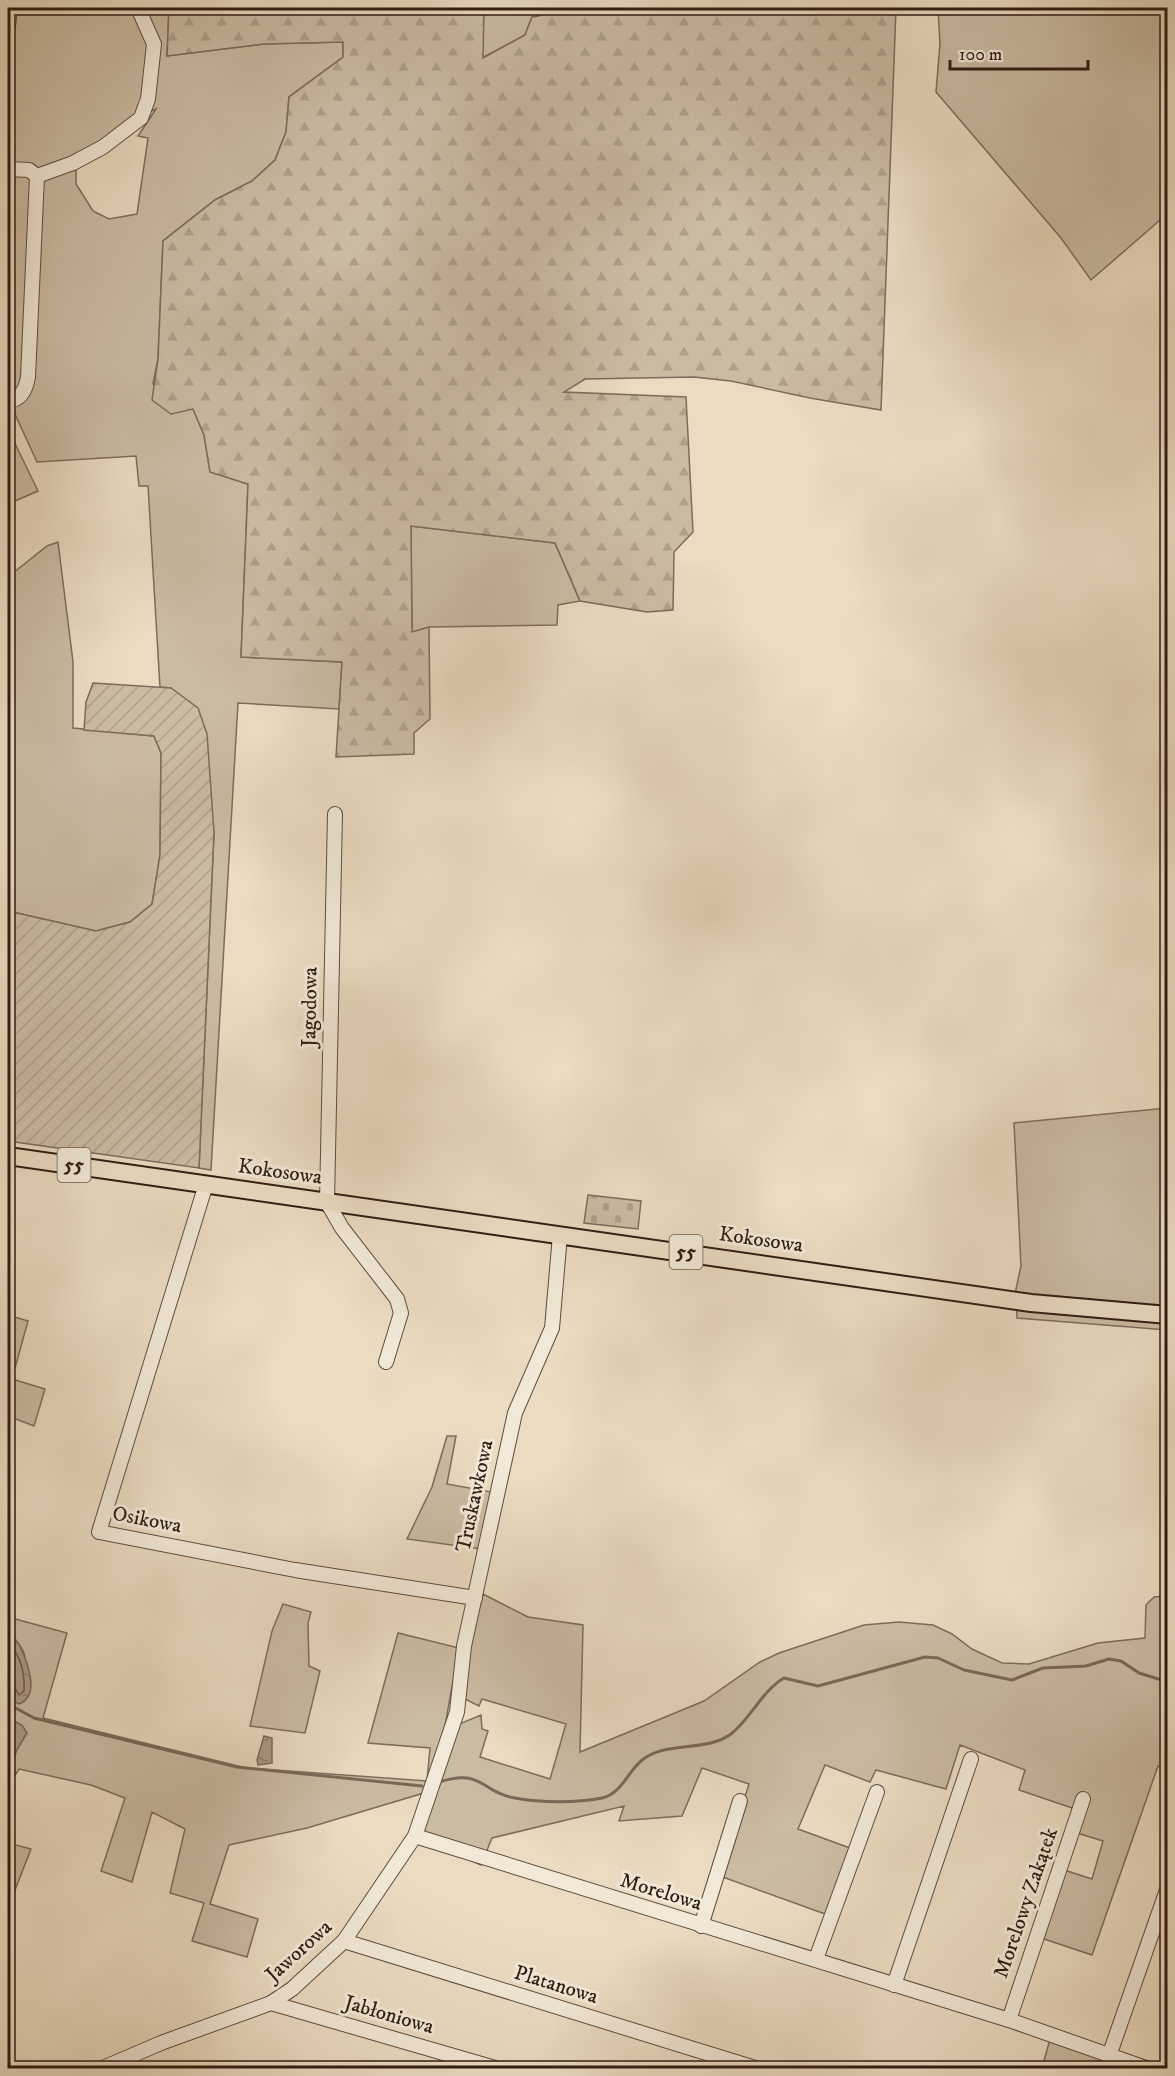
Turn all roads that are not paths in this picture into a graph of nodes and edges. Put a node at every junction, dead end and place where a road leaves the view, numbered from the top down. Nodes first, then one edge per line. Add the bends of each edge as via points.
1 (138, 8) edge
2 (8, 169) edge
3 (37, 176) junction
4 (8, 406) edge
5 (335, 814) dead end
6 (8, 1156) edge
7 (206, 1184) junction
8 (327, 1202) junction
9 (560, 1235) junction
10 (1167, 1315) edge
11 (386, 1362) dead end
12 (475, 1598) junction
13 (971, 1760) dead end
14 (436, 1770) joint
15 (877, 1792) dead end
16 (1083, 1799) dead end
17 (740, 1802) dead end
18 (415, 1836) junction
19 (1167, 1887) edge
20 (701, 1926) junction
21 (344, 1941) junction
22 (816, 1959) junction
23 (894, 1985) junction
24 (271, 2003) junction
25 (1009, 2020) junction
26 (1109, 2056) junction
27 (103, 2068) edge
28 (495, 2068) edge
29 (755, 2068) edge
30 (1146, 2068) edge

1 - 3 street via 154,45 148,99 141,118 103,147
2 - 3 street via 29,170
3 - 4 street via 28,377 26,388
5 - 8 street, Jagodowa
6 - 7 main road, 55
7 - 8 main road, Kokosowa / 55
7 - 12 street, Osikowa via 99,1532 295,1570
8 - 9 main road, Kokosowa / 55
8 - 11 street via 342,1228 397,1299 401,1313
9 - 10 main road, Kokosowa / 55 via 1031,1303
9 - 12 street, Truskawkowa via 552,1328 515,1413
12 - 14 street, Truskawkowa via 464,1646 457,1712
13 - 23 street
14 - 18 street, Jaworowa
15 - 22 street
16 - 25 street, Morelowy Zakątek
17 - 20 street
18 - 20 street, Morelowa
18 - 21 street, Jaworowa
19 - 26 street
20 - 22 street, Morelowa
21 - 24 street, Jaworowa
21 - 29 street, Platanowa
22 - 23 street, Morelowa
23 - 25 street, Morelowa
24 - 27 street, Jaworowa
24 - 28 street, Jabłoniowa
25 - 26 street, Morelowa
26 - 30 street, Morelowa

